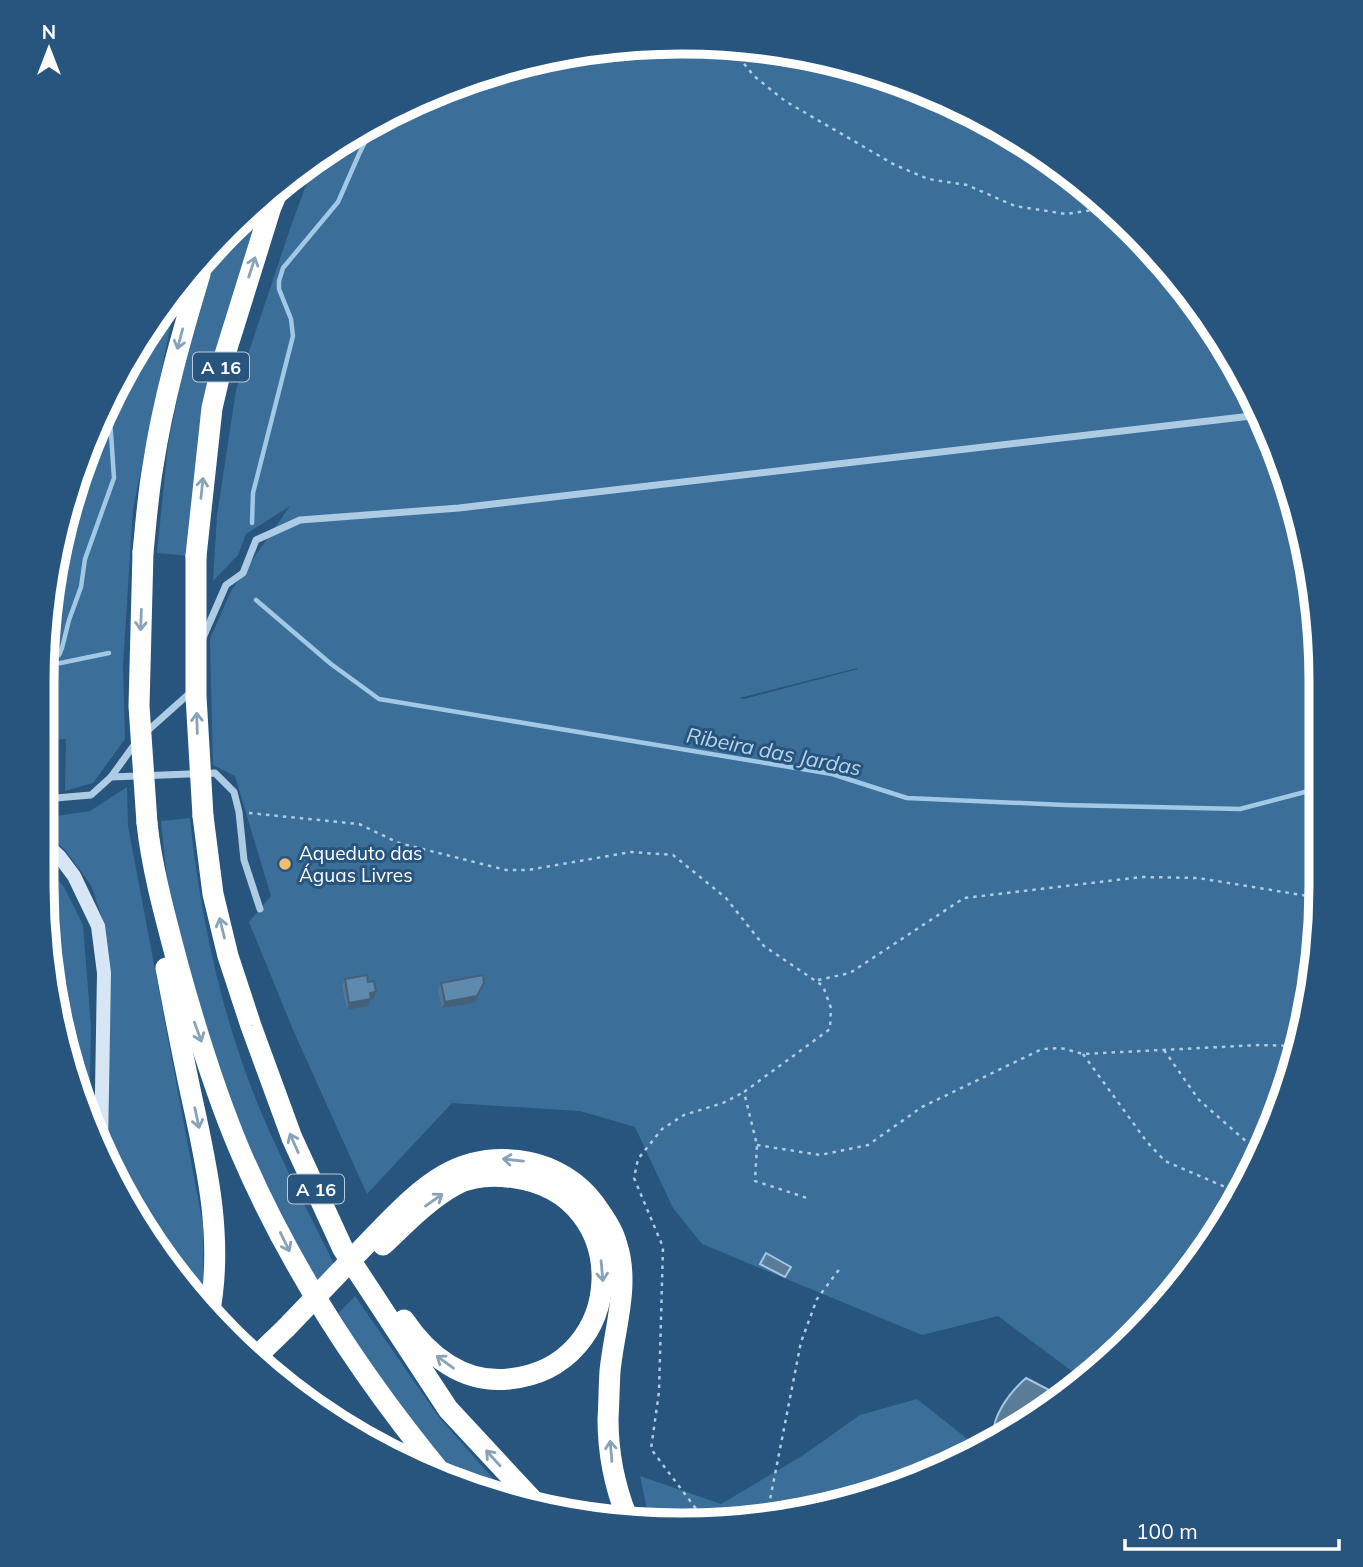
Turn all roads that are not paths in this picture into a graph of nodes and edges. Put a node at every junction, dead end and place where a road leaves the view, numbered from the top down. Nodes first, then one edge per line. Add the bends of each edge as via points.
1 (271, 208) edge
2 (197, 284) edge
3 (1250, 416) edge
4 (111, 777) junction
5 (54, 798) edge
6 (148, 829) junction
7 (54, 851) edge
8 (260, 909) dead end
9 (101, 1124) edge
10 (325, 1208) junction
11 (379, 1240) junction
12 (211, 1300) edge
13 (289, 1333) junction
14 (263, 1352) edge
15 (271, 1359) edge
16 (430, 1460) edge
17 (526, 1493) edge
18 (625, 1509) edge

10 -> 1 highway, A 16, bridge via 270,1081 228,956 213,894 197,734 196,556 205,457 223,361
2 -> 6 highway, A 16, bridge via 162,416 143,552 139,706
3 - 4 street via 459,508 300,520 256,540 243,573 226,585 201,642 194,690 140,737
4 - 5 street via 91,795
4 - 8 street via 215,773 234,792 244,860
6 -> 12 highway, A 16 via 147,865 208,1172 215,1236
6 -> 16 highway, A 16 via 193,1019 240,1150 290,1254 341,1338
7 - 9 main road via 74,876 98,926 104,973
11 -> 10 highway, A 16 via 459,1184 481,1176 532,1180 576,1206 593,1230 603,1280 599,1305 588,1332 570,1354 548,1369 493,1381 466,1375 444,1364 413,1334
17 -> 10 highway, A 16 via 449,1409 350,1260
11 - 13 highway, A 16, bridge
18 -> 11 highway, A 16 via 612,1468 608,1422 622,1275 618,1245 588,1196 565,1176 538,1164 510,1159 479,1161 446,1173 416,1193
13 - 14 highway, A 16
13 - 15 highway, A 16

